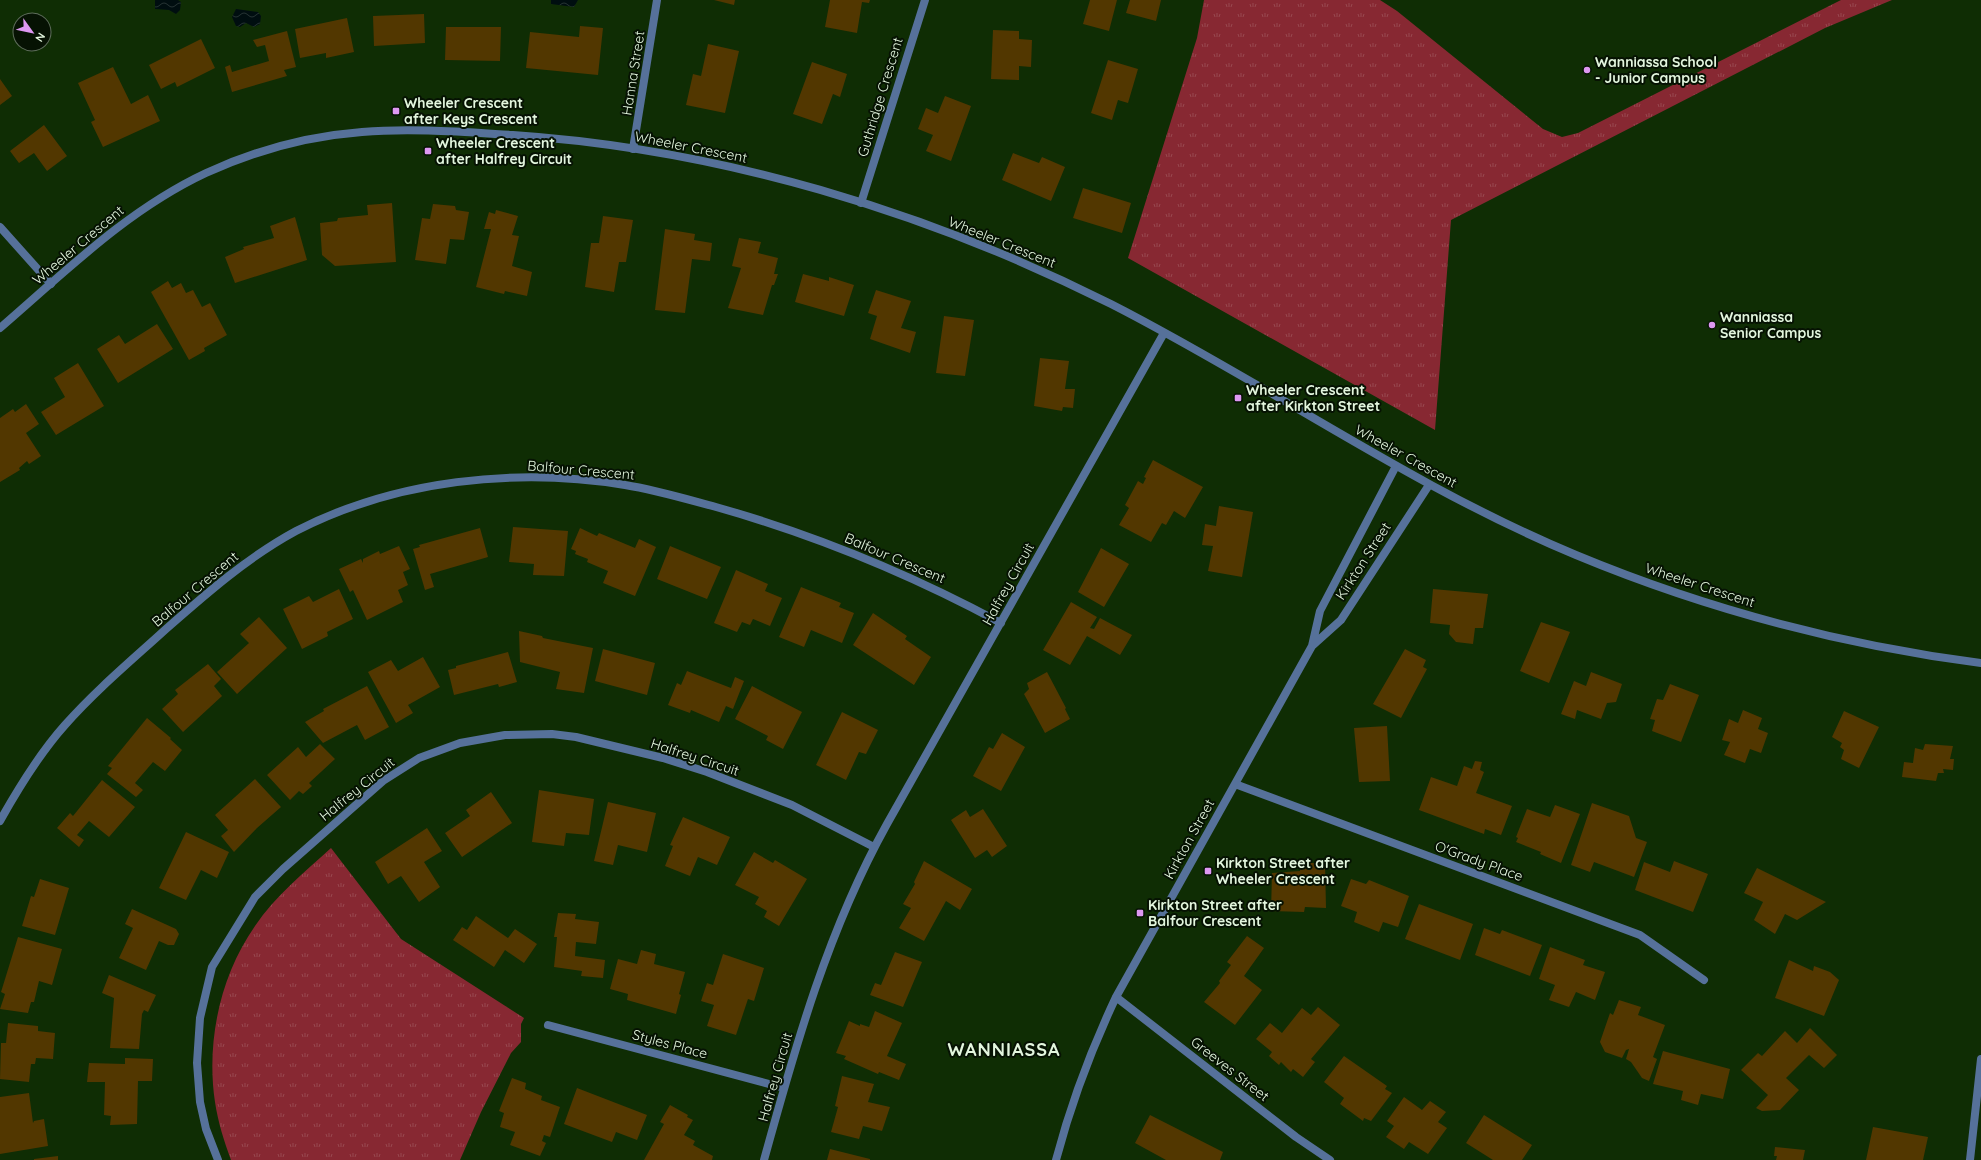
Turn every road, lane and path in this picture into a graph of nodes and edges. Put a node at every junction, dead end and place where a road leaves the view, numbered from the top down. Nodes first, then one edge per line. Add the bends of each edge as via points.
1 (657, 0) edge
2 (925, 0) edge
3 (634, 149) junction
4 (861, 203) junction
5 (0, 227) edge
6 (51, 284) junction
7 (0, 328) edge
8 (1164, 333) junction
9 (1396, 466) junction
10 (1429, 485) junction
11 (1001, 623) junction
12 (1312, 646) junction
13 (1981, 663) edge
14 (1235, 784) junction
15 (0, 821) edge
16 (874, 847) junction
17 (1704, 980) dead end
18 (1116, 997) junction
19 (548, 1025) dead end
20 (1981, 1059) edge
21 (784, 1088) junction
22 (218, 1160) edge
23 (764, 1160) edge
24 (1056, 1160) edge
25 (1330, 1160) edge
26 (1970, 1160) edge

1 - 3 street, Hanna Street
2 - 4 street, Guthridge Crescent
3 - 4 street, Wheeler Crescent via 728,167 799,184
3 - 6 street, Wheeler Crescent via 583,141 432,130 359,132 319,138 264,152 207,173 156,200 110,232
4 - 8 street, Wheeler Crescent via 960,237 1058,279
5 - 6 street
6 - 7 street, Wheeler Crescent
8 - 9 street, Wheeler Crescent
8 - 11 street, Halfrey Circuit
9 - 10 street, Wheeler Crescent
9 - 12 street, Kirkton Street via 1320,612
10 - 12 street, Kirkton Street via 1341,620
10 - 13 street, Wheeler Crescent via 1573,554 1702,602 1850,641 1925,656
11 - 15 street, Balfour Crescent via 955,598 863,556 769,522 673,495 624,485 554,478 520,477 452,483 387,496 326,517 270,546 220,582 112,677 64,726 23,781
11 - 16 street, Halfrey Circuit
12 - 14 street, Kirkton Street
14 - 17 street, O'Grady Place via 1640,935
14 - 18 street, Kirkton Street
16 - 21 street, Halfrey Circuit via 854,888 820,972
16 - 22 street, Halfrey Circuit via 792,805 707,772 663,758 576,738 552,734 505,735 460,743 419,758 383,781 283,869 255,898 212,968 200,1018 198,1063 200,1102 206,1129
18 - 24 street, Kirkton Street via 1069,1110
18 - 25 street, Greeves Street via 1296,1137
19 - 21 street, Styles Place
20 - 26 street
21 - 23 street, Halfrey Circuit

